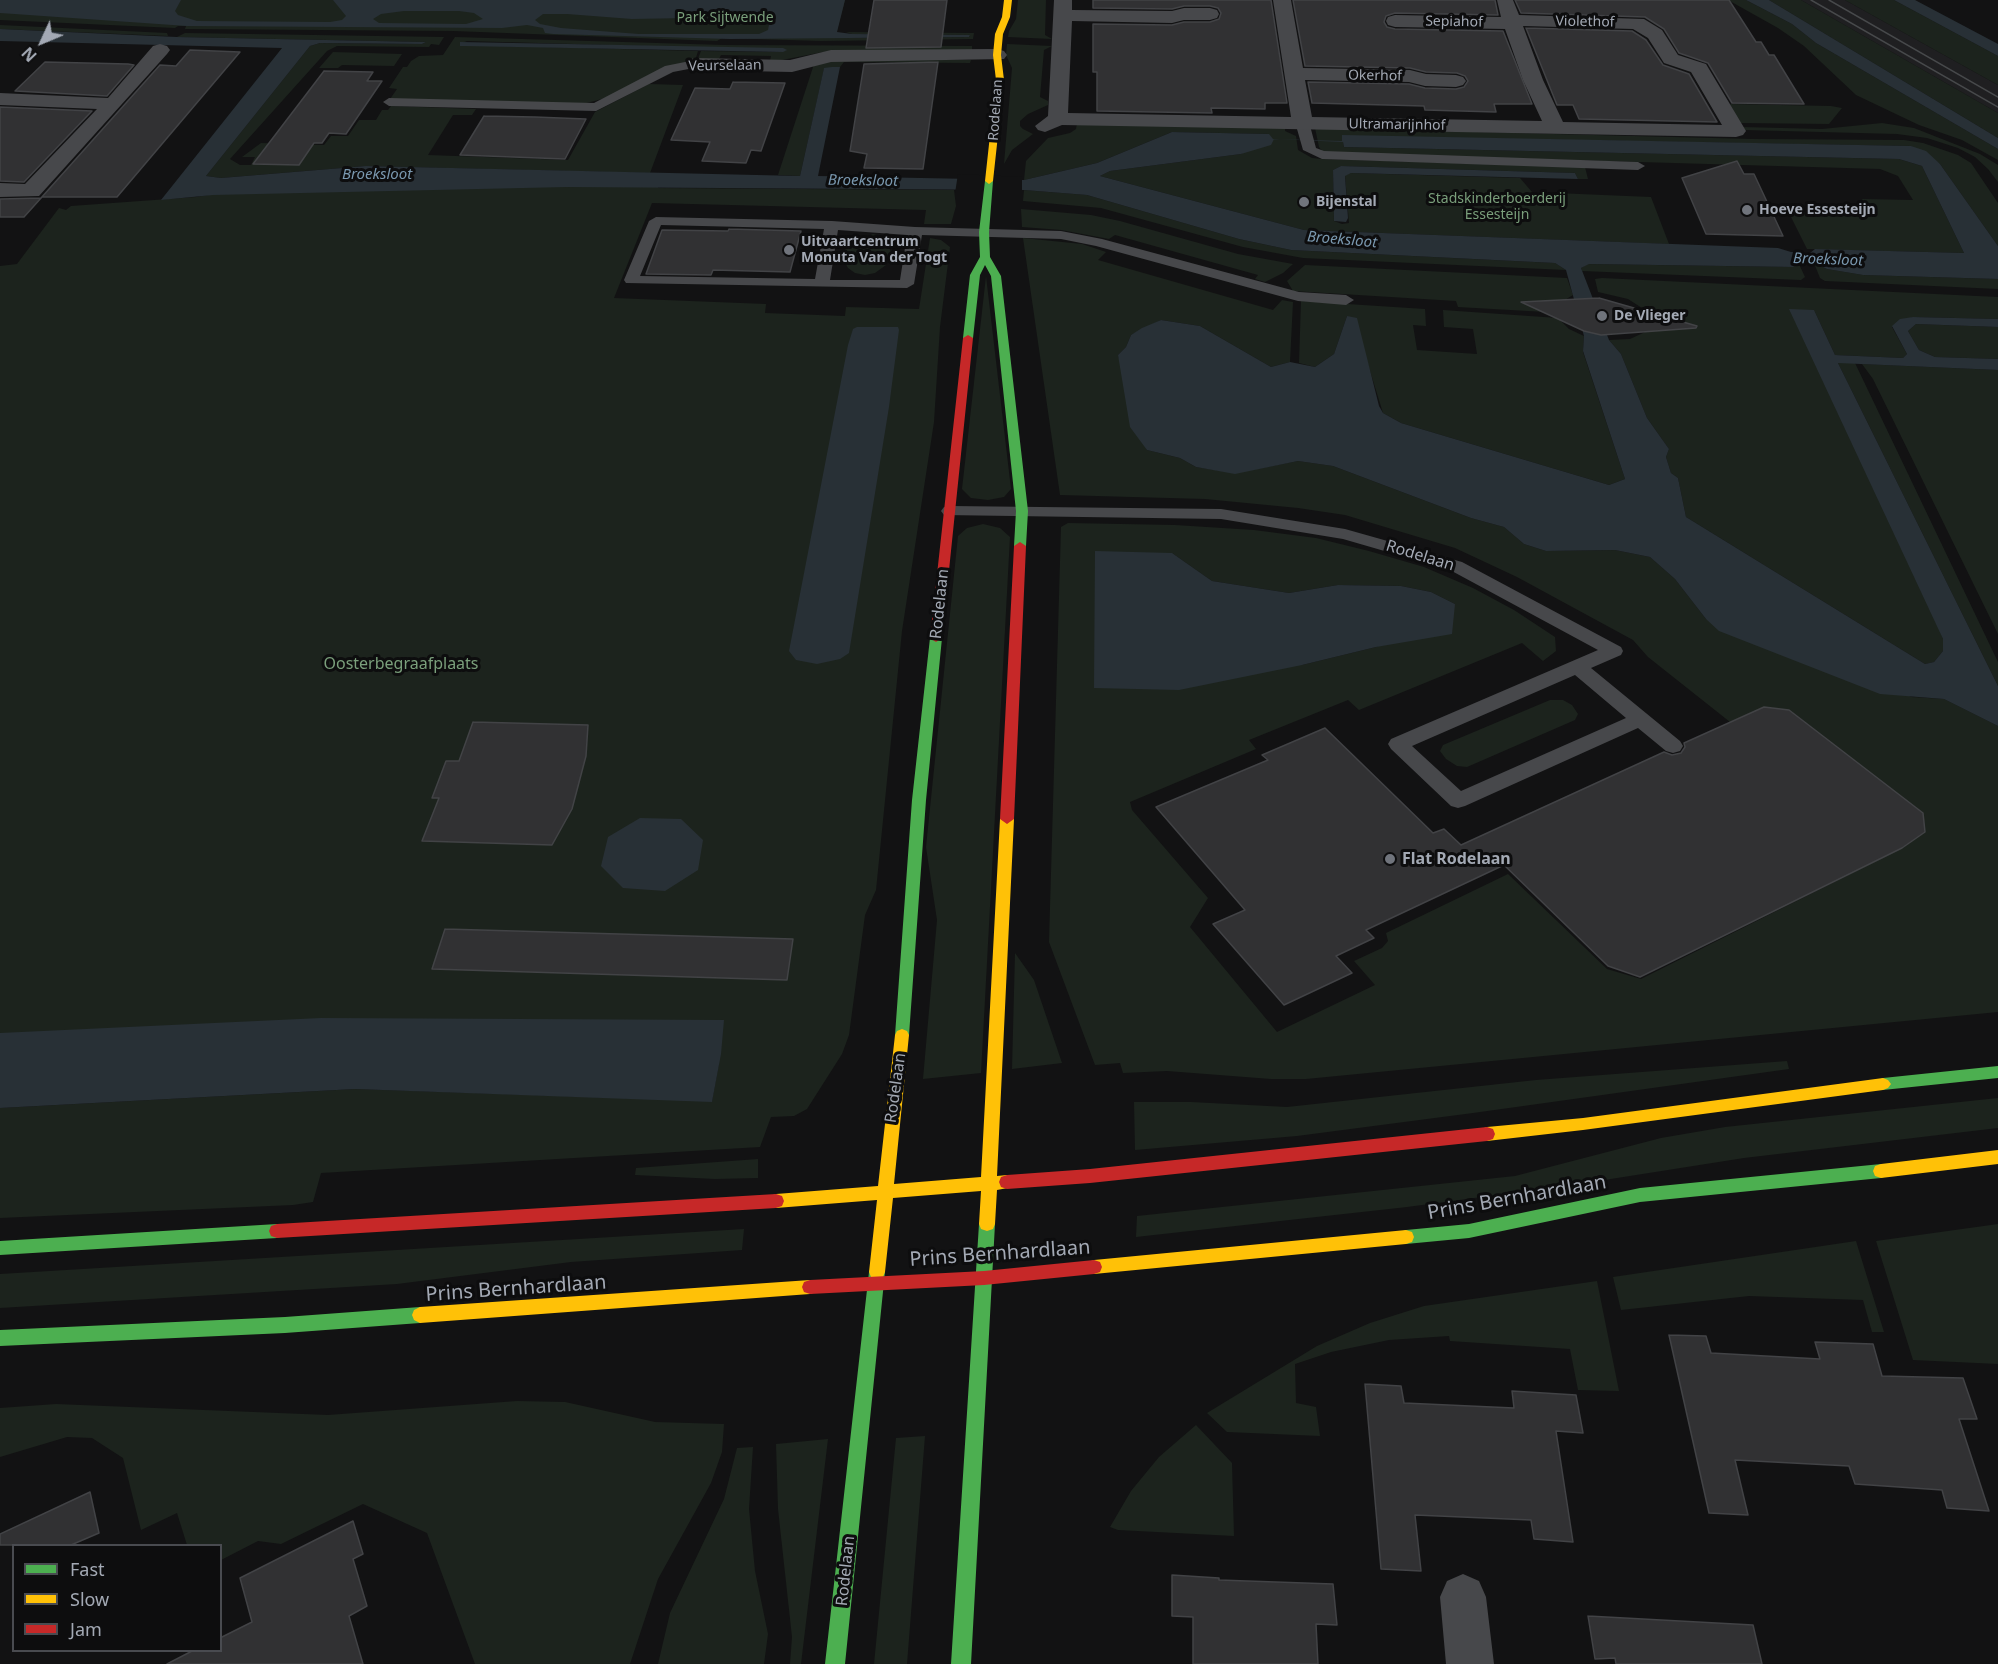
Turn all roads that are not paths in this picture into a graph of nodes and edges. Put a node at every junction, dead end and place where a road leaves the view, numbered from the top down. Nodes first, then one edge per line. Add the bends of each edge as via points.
1 (1008, 0) edge
2 (1282, 0) edge
3 (1504, 0) edge
4 (1063, 8) edge
5 (1210, 14) dead end
6 (1395, 21) dead end
7 (1513, 22) junction
8 (160, 50) dead end
9 (997, 55) junction
10 (695, 64) joint
11 (1293, 74) junction
12 (1456, 81) dead end
13 (0, 99) edge
14 (389, 102) dead end
15 (113, 104) junction
16 (1302, 122) junction
17 (1556, 128) junction
18 (1736, 131) joint
19 (1638, 166) dead end
20 (0, 190) edge
21 (832, 225) junction
22 (915, 231) junction
23 (984, 232) junction
24 (986, 257) junction
25 (822, 284) junction
26 (1346, 300) dead end
27 (950, 511) junction
28 (1022, 512) junction
29 (1577, 667) junction
30 (1641, 720) junction
31 (1673, 746) dead end
32 (1998, 1072) edge
33 (1998, 1157) edge
34 (987, 1183) junction
35 (884, 1190) junction
36 (0, 1248) edge
37 (984, 1278) junction
38 (877, 1282) junction
39 (0, 1338) edge
40 (1464, 1597) dead end
41 (835, 1664) edge
42 (961, 1664) edge
43 (1470, 1664) edge

1 - 9 street, Rodelaan
2 - 11 street
3 - 7 street
4 - 5 street via 1172,17
4 - 16 street, Ultramarijnhof via 1052,122
6 - 7 street, Sepiahof
7 - 17 street via 1533,80
7 - 18 street, Violethof via 1636,22 1654,34 1671,60 1699,68
8 - 15 street
9 - 10 street, Veurselaan via 831,56 792,66
9 - 23 street, Rodelaan via 1000,80
10 - 14 lane, Veurselaan via 669,69 596,107
11 - 12 street, Okerhof via 1410,76
11 - 16 street
13 - 15 street
15 - 20 street via 31,191
16 - 17 street, Ultramarijnhof
16 - 19 lane via 1310,150 1322,155
17 - 18 street, Ultramarijnhof
21 - 22 lane
21 - 25 lane
21 - 25 lane via 656,221 631,280
22 - 23 lane
22 - 25 lane via 907,284
23 - 24 street, Rodelaan
23 - 26 lane via 1061,235 1298,296
24 - 27 street, Rodelaan via 975,275
24 - 28 street, Rodelaan via 996,276
27 - 28 lane, Rodelaan
27 - 35 street, Rodelaan via 919,800 900,1068
28 - 29 lane, Rodelaan via 1221,514 1345,534 1456,566 1614,651
28 - 34 street, Rodelaan
29 - 30 lane
29 - 30 lane, Rodelaan via 1398,744 1458,801
30 - 31 lane
32 - 34 street via 1584,1124 1151,1170
33 - 37 street, Prins Bernhardlaan via 1640,1195 1469,1231
34 - 35 street
34 - 37 street, Rodelaan
35 - 36 street via 766,1201
35 - 38 street, Rodelaan
37 - 38 street, Prins Bernhardlaan
37 - 42 street, Rodelaan
38 - 39 street, Prins Bernhardlaan via 285,1324
38 - 41 street, Rodelaan
40 - 43 street

